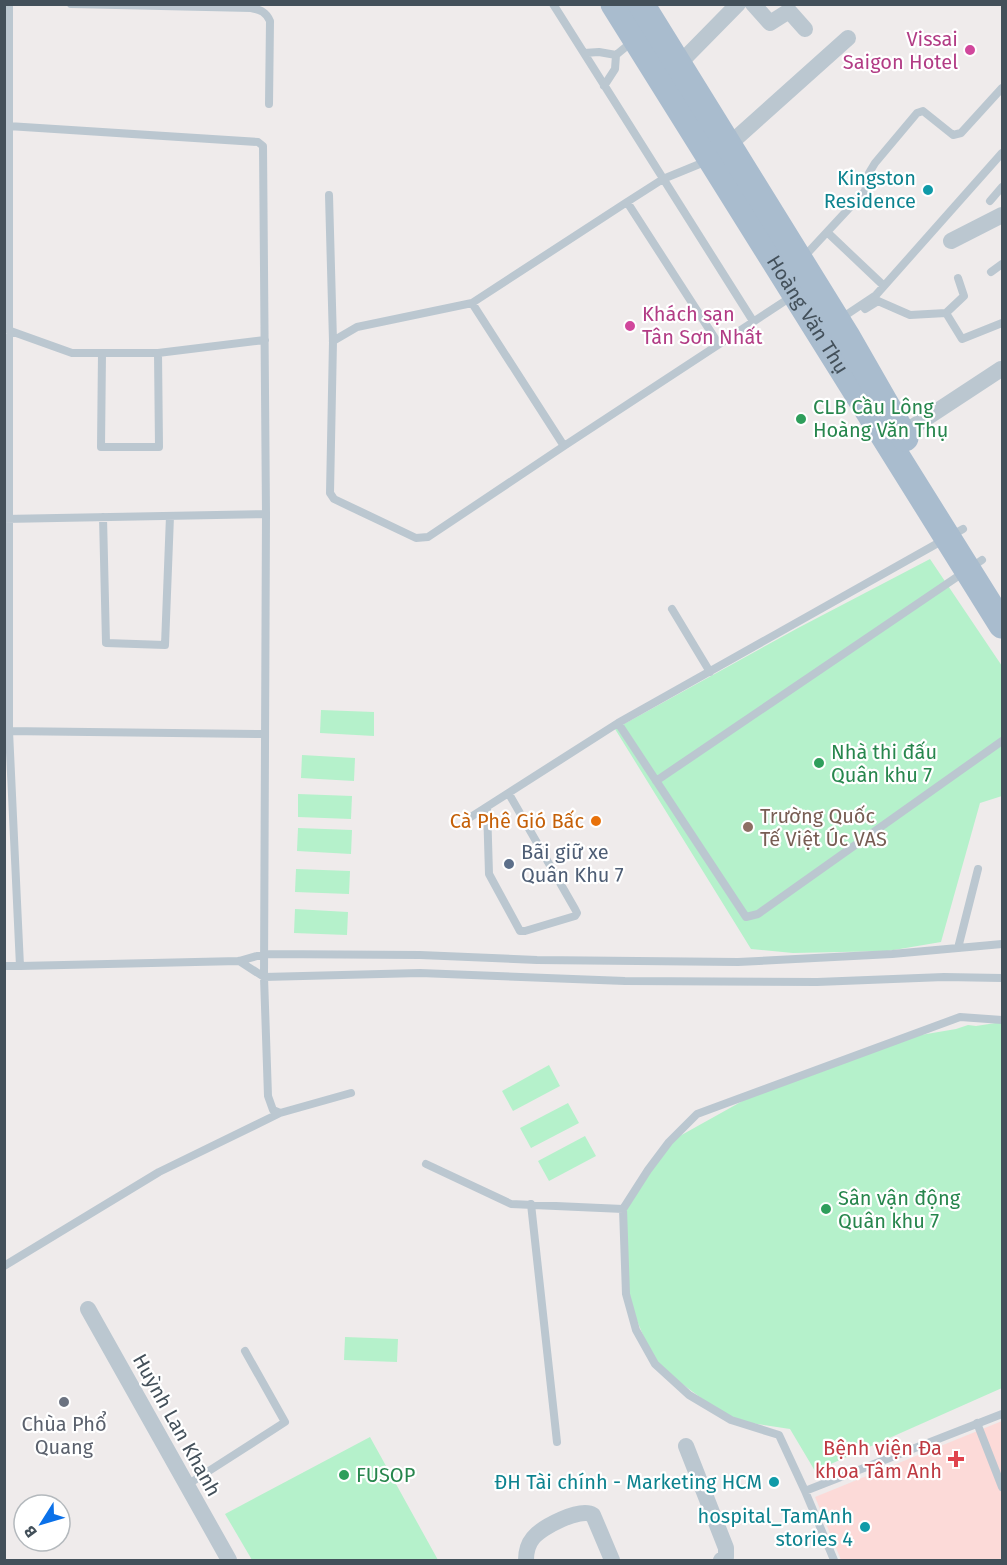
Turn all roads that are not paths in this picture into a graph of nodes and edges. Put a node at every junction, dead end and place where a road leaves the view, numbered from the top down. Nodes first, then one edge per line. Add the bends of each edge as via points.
1 (9, 4) edge
2 (71, 4) edge
3 (553, 4) edge
4 (614, 4) edge
5 (738, 4) edge
6 (753, 4) edge
7 (805, 28) dead end
8 (637, 31) edge
9 (848, 38) dead end
10 (584, 53) junction
11 (669, 72) junction
12 (604, 86) junction
13 (1002, 88) edge
14 (269, 104) dead end
15 (8, 126) junction
16 (719, 153) junction
17 (1002, 153) edge
18 (663, 179) junction
19 (1002, 187) edge
20 (329, 195) dead end
21 (990, 201) dead end
22 (627, 202) junction
23 (1002, 215) edge
24 (827, 232) junction
25 (951, 241) dead end
26 (800, 261) junction
27 (1002, 264) edge
28 (992, 272) dead end
29 (958, 278) dead end
30 (884, 286) junction
31 (794, 295) junction
32 (472, 303) junction
33 (946, 313) junction
34 (753, 321) junction
35 (838, 323) junction
36 (1002, 323) edge
37 (6, 329) edge
38 (265, 340) junction
39 (333, 341) junction
40 (718, 343) junction
41 (102, 353) junction
42 (158, 353) junction
43 (1000, 369) dead end
44 (895, 439) junction
45 (564, 446) junction
46 (266, 514) junction
47 (170, 516) junction
48 (103, 518) junction
49 (6, 519) edge
50 (955, 534) junction
51 (975, 565) junction
52 (1002, 594) edge
53 (672, 609) dead end
54 (1002, 625) edge
55 (710, 672) junction
56 (618, 723) junction
57 (7, 731) edge
58 (264, 734) junction
59 (1002, 741) edge
60 (656, 781) junction
61 (509, 794) junction
62 (488, 807) junction
63 (466, 820) dead end
64 (978, 869) dead end
65 (1002, 944) edge
66 (958, 948) junction
67 (264, 954) junction
68 (239, 962) junction
69 (4, 966) edge
70 (20, 966) junction
71 (264, 977) junction
72 (1002, 978) edge
73 (1002, 1020) edge
74 (351, 1093) dead end
75 (280, 1113) junction
76 (426, 1164) dead end
77 (531, 1204) junction
78 (623, 1209) junction
79 (7, 1263) edge
80 (88, 1310) dead end
81 (244, 1351) dead end
82 (1002, 1414) edge
83 (977, 1424) junction
84 (556, 1442) dead end
85 (686, 1446) dead end
86 (187, 1485) junction
87 (1002, 1486) edge
88 (806, 1491) junction
89 (229, 1560) edge
90 (526, 1560) edge
91 (612, 1560) edge
92 (721, 1560) edge
93 (834, 1560) edge

1 - 15 lane
2 - 14 lane via 261,10 270,21
3 - 10 lane
4 - 8 main road, Hoàng Văn Thụ
5 - 11 street
6 - 7 street via 770,23 789,11
8 - 10 lane via 599,52
8 - 11 main road, Hoàng Văn Thụ
8 - 12 lane
9 - 16 street
10 - 12 lane
11 - 16 main road, Hoàng Văn Thụ
12 - 18 lane
13 - 24 lane via 961,133 945,131 921,110 875,163 865,191
15 - 37 lane
15 - 38 lane via 258,142 263,147
16 - 18 lane
16 - 26 main road, Hoàng Văn Thụ
16 - 31 main road, Hoàng Văn Thụ
17 - 30 lane
18 - 22 lane
18 - 34 lane
19 - 21 lane
20 - 39 lane
22 - 32 lane
22 - 40 lane
23 - 25 street
24 - 26 lane
24 - 30 lane
26 - 35 main road, Hoàng Văn Thụ
27 - 28 lane
29 - 33 lane via 964,296
30 - 35 lane
31 - 34 lane
31 - 44 main road, Hoàng Văn Thụ
32 - 39 lane via 357,327
32 - 45 lane
33 - 35 lane via 910,315 878,301
33 - 36 lane via 962,339
34 - 40 lane
35 - 44 main road, Hoàng Văn Thụ
37 - 41 lane via 72,353
37 - 49 lane
38 - 42 lane
38 - 46 lane
39 - 45 lane via 330,493 339,502 416,538 428,537
40 - 45 lane
41 - 42 lane
41 - 42 lane via 101,447 159,447
43 - 44 street
44 - 50 main road, Hoàng Văn Thụ
46 - 47 lane
46 - 58 lane
47 - 48 lane
47 - 48 lane via 165,645 106,643
48 - 49 lane
49 - 57 lane
50 - 51 main road, Hoàng Văn Thụ
50 - 55 lane
51 - 52 main road, Hoàng Văn Thụ
51 - 54 main road, Hoàng Văn Thụ
51 - 60 lane
53 - 55 lane
55 - 56 lane
56 - 60 lane
56 - 61 lane
57 - 58 lane
57 - 70 lane
58 - 67 lane
59 - 60 lane via 758,914 746,917
61 - 62 lane
61 - 62 lane via 575,909 575,916 520,931 489,874
62 - 63 lane
64 - 66 lane
65 - 66 lane
66 - 67 lane via 738,962
67 - 68 lane
67 - 71 lane
68 - 70 lane
68 - 71 lane
69 - 70 lane
71 - 72 lane via 420,974 817,982
71 - 75 lane via 268,1096 273,1110
73 - 78 lane via 960,1017 697,1114 669,1142
74 - 75 lane
75 - 79 lane via 159,1173
76 - 77 lane via 511,1204
77 - 78 lane
77 - 84 lane
78 - 88 lane via 626,1294 636,1330 655,1365 689,1395 731,1420 779,1435
80 - 86 street, Huỳnh Lan Khanh
81 - 86 lane via 285,1422
82 - 83 lane
83 - 87 lane
83 - 88 lane
85 - 92 street via 726,1548 726,1557
86 - 89 street, Huỳnh Lan Khanh
88 - 93 lane
90 - 91 street via 533,1538 568,1516 585,1511 593,1515

